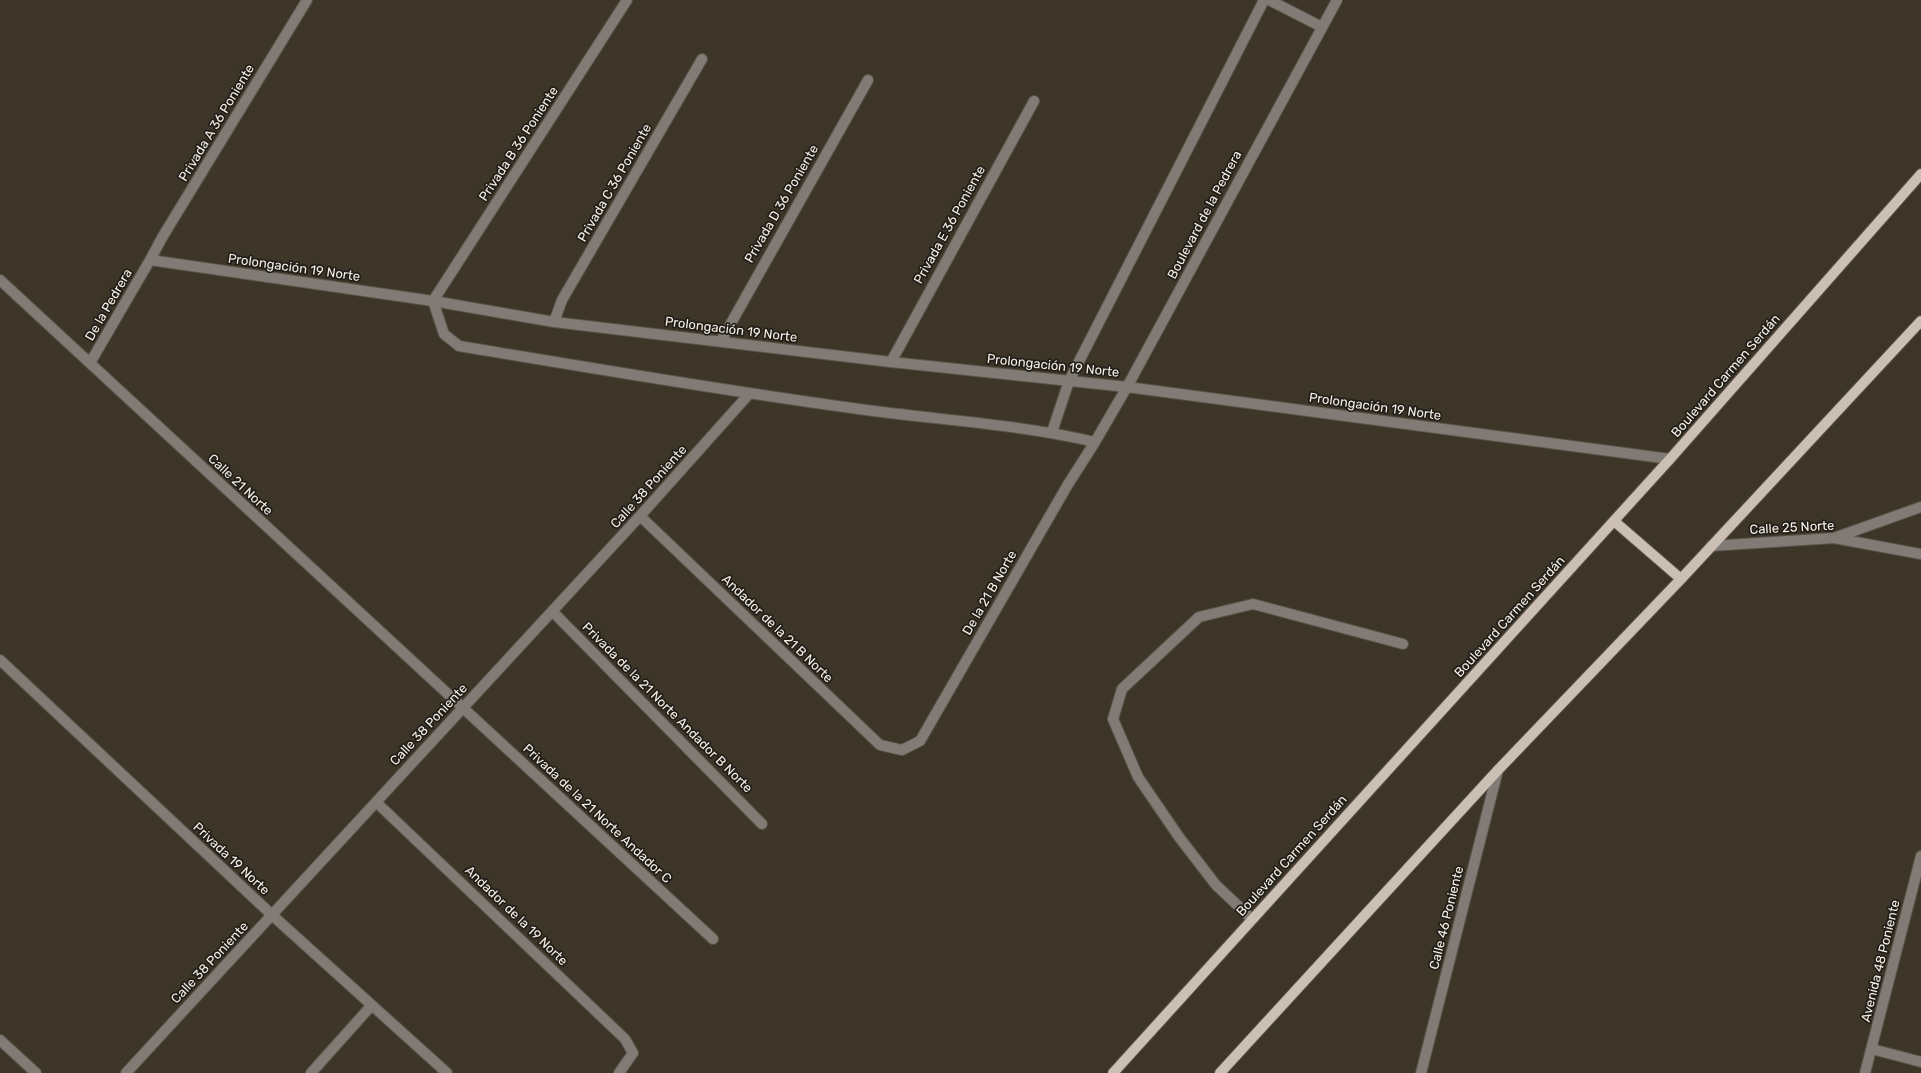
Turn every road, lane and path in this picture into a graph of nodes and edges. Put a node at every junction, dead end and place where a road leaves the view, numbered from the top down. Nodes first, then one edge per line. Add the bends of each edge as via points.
1 (307, 0) edge
2 (627, 0) edge
3 (1264, 0) edge
4 (1269, 0) edge
5 (1337, 0) edge
6 (1322, 27) junction
7 (702, 59) dead end
8 (868, 80) dead end
9 (1034, 101) dead end
10 (1921, 174) edge
11 (150, 260) junction
12 (0, 280) edge
13 (433, 301) junction
14 (1921, 321) edge
15 (554, 322) junction
16 (721, 341) junction
17 (891, 362) junction
18 (90, 363) junction
19 (1069, 381) junction
20 (1127, 387) junction
21 (750, 393) junction
22 (1052, 432) junction
23 (1095, 442) junction
24 (1670, 459) junction
25 (1921, 507) edge
26 (640, 516) junction
27 (1614, 521) junction
28 (1834, 538) junction
29 (1711, 546) junction
30 (1921, 554) edge
31 (1681, 579) junction
32 (552, 611) junction
33 (1403, 644) dead end
34 (0, 660) edge
35 (463, 708) junction
36 (902, 750) joint
37 (1498, 770) junction
38 (376, 802) junction
39 (762, 824) dead end
40 (1921, 856) edge
41 (272, 915) junction
42 (1252, 919) junction
43 (713, 940) dead end
44 (371, 1006) junction
45 (0, 1040) edge
46 (1872, 1049) junction
47 (1921, 1062) edge
48 (36, 1073) edge
49 (126, 1073) edge
50 (311, 1073) edge
51 (448, 1073) edge
52 (619, 1073) edge
53 (1113, 1073) edge
54 (1220, 1073) edge
55 (1421, 1073) edge
56 (1866, 1073) edge

1 - 11 street, Privada A 36 Poniente
2 - 13 street, Privada B 36 Poniente
3 - 19 street
4 - 6 street
5 - 6 street, Boulevard de la Pedrera
6 - 20 street, Boulevard de la Pedrera
7 - 15 street, Privada C 36 Poniente via 562,300
8 - 16 street, Privada D 36 Poniente
9 - 17 street, Privada E 36 Poniente
10 - 24 main road, Boulevard Carmen Serdán
11 - 13 street, Prolongación 19 Norte
11 - 18 street, De la Pedrera
12 - 18 street, Calle 21 Norte
13 - 15 street, Prolongación 19 Norte
13 - 21 street via 444,334 459,346
14 - 29 main road
15 - 16 street, Prolongación 19 Norte
16 - 17 street, Prolongación 19 Norte
17 - 19 street, Prolongación 19 Norte
18 - 35 street, Calle 21 Norte
19 - 20 street, Prolongación 19 Norte
19 - 22 street
20 - 23 street, Boulevard de la Pedrera
20 - 24 street, Prolongación 19 Norte
21 - 22 street
21 - 26 street, Calle 38 Poniente
22 - 23 street
23 - 36 street, De la 21 B Norte via 920,741
24 - 27 main road, Boulevard Carmen Serdán
25 - 28 street
26 - 32 street, Calle 38 Poniente
26 - 36 street, Andador de la 21 B Norte via 880,745
27 - 31 main road
27 - 42 main road, Boulevard Carmen Serdán
28 - 29 street, Calle 25 Norte
28 - 30 street, Calle 25 Norte
29 - 31 main road
31 - 37 main road
32 - 35 street, Calle 38 Poniente
32 - 39 street, Privada de la 21 Norte Andador B Norte
33 - 42 street via 1253,604 1199,617 1122,690 1113,719 1138,777 1216,885
34 - 41 street, Privada 19 Norte
35 - 38 street, Calle 38 Poniente
35 - 43 street, Privada de la 21 Norte Andador C
37 - 54 main road
37 - 55 street, Calle 46 Poniente
38 - 41 street, Calle 38 Poniente
38 - 52 street, Andador de la 19 Norte via 625,1039 633,1053
40 - 46 street, Avenida 48 Poniente
41 - 44 street, Privada 19 Norte
41 - 49 street, Calle 38 Poniente
42 - 53 main road, Boulevard Carmen Serdán
44 - 50 street
44 - 51 street, Privada 19 Norte
45 - 48 street
46 - 47 street
46 - 56 street, Avenida 48 Poniente

